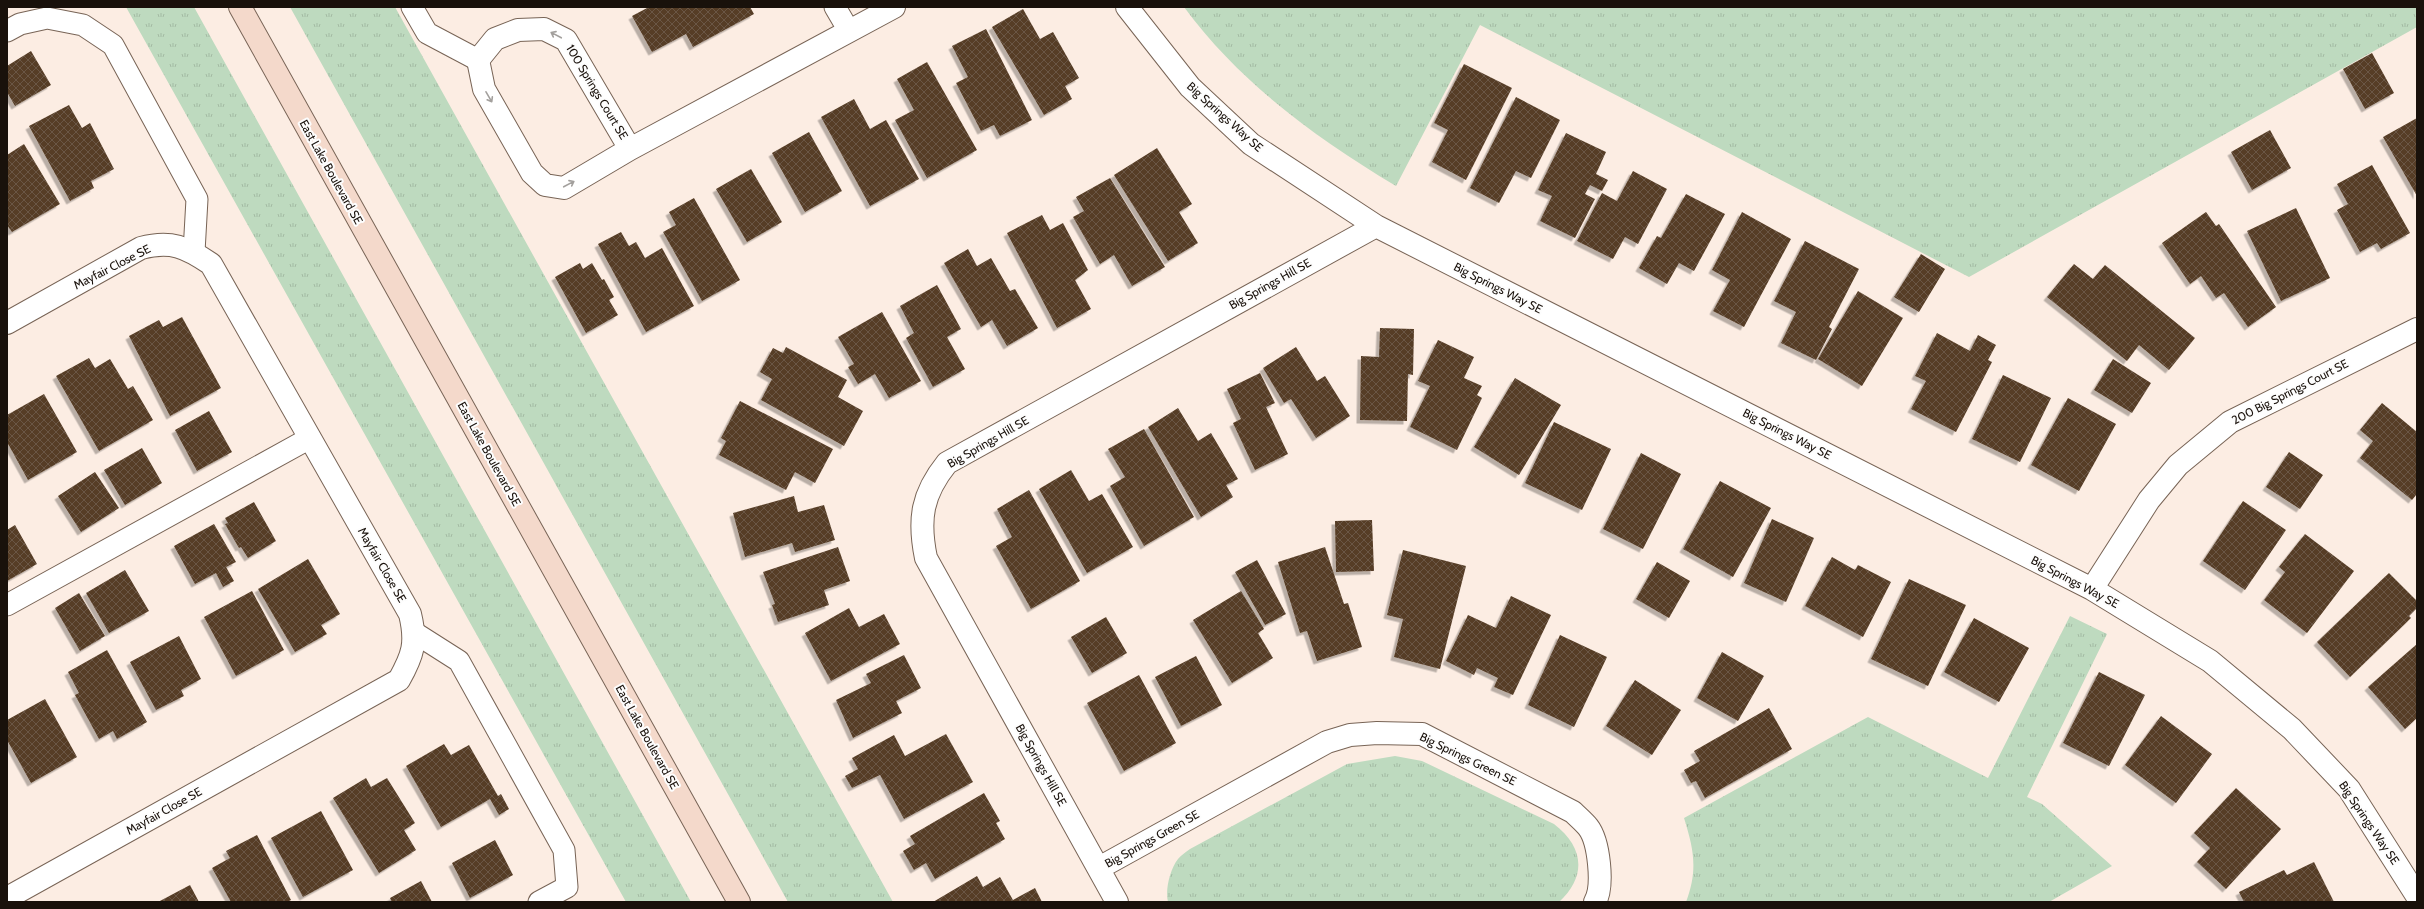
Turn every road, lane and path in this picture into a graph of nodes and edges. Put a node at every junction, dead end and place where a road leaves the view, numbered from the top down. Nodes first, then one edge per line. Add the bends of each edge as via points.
1 (240, 7) edge
2 (412, 7) edge
3 (835, 7) edge
4 (894, 7) edge
5 (1127, 7) edge
6 (7, 31) edge
7 (849, 31) junction
8 (478, 60) junction
9 (630, 149) junction
10 (1376, 226) junction
11 (194, 252) junction
12 (7, 323) edge
13 (2417, 328) edge
14 (310, 438) junction
15 (2092, 589) junction
16 (7, 605) edge
17 (415, 633) junction
18 (1099, 868) junction
19 (2417, 896) edge
20 (7, 898) edge
21 (539, 902) edge
22 (739, 902) edge
23 (1117, 902) edge
24 (1595, 902) edge

1 - 22 main road, East Lake Boulevard SE
2 - 8 lane via 427,33
3 - 7 lane
4 - 7 street, 100 Springs Court SE
5 - 10 street, Big Springs Way SE via 1190,87 1251,144
6 - 11 lane via 20,24 47,18 83,25 113,45 197,199
7 - 9 street, 100 Springs Court SE
9 -> 8 street, 100 Springs Court SE via 566,40 544,29 518,30 496,39
8 -> 9 street, 100 Springs Court SE via 484,89 532,173 546,185 564,188
10 - 15 street, Big Springs Way SE
10 - 18 street, Big Springs Hill SE via 947,463 933,481 924,506 921,533 926,558
11 - 12 street, Mayfair Close SE via 176,245 158,244 141,248
11 - 14 street, Mayfair Close SE via 211,264
13 - 15 street, 200 Big Springs Court SE via 2230,422 2178,465 2149,500
14 - 16 lane
14 - 17 street, Mayfair Close SE via 410,614
15 - 19 street, Big Springs Way SE via 2210,661 2292,729 2349,790
17 - 20 street, Mayfair Close SE via 412,657 399,680
17 - 21 lane via 459,661 564,850 567,887
18 - 23 street, Big Springs Hill SE
18 - 24 street, Big Springs Green SE via 1327,742 1350,735 1422,734 1573,812 1589,828 1598,853 1599,877

